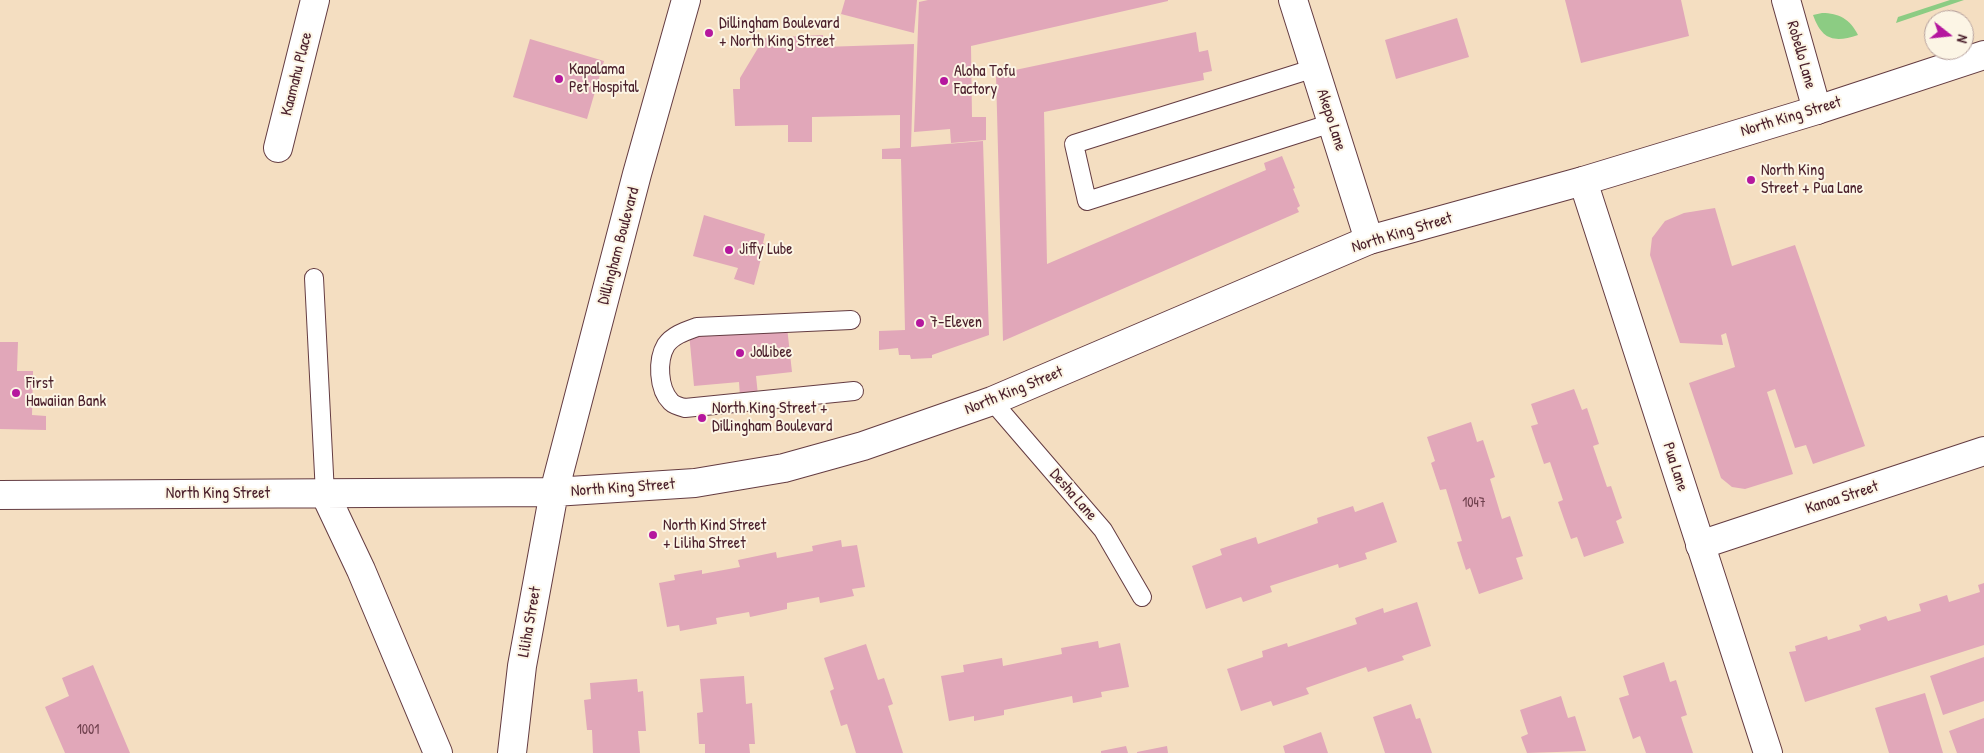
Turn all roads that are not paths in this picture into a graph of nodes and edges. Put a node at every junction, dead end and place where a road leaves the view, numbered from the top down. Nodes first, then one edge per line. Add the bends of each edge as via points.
1 (315, 0) edge
2 (686, 0) edge
3 (1293, 0) edge
4 (1786, 0) edge
5 (1984, 55) edge
6 (1315, 68) junction
7 (1816, 110) junction
8 (1332, 123) junction
9 (278, 148) dead end
10 (1583, 181) junction
11 (1369, 240) junction
12 (314, 278) dead end
13 (851, 320) dead end
14 (854, 391) dead end
15 (992, 401) junction
16 (1984, 451) edge
17 (554, 492) junction
18 (325, 494) junction
19 (0, 495) edge
20 (1700, 545) junction
21 (1142, 598) dead end
22 (438, 753) edge
23 (512, 753) edge
24 (1768, 753) edge

1 - 9 main road, Kaamahu Place
2 - 17 main road, Dillingham Boulevard
3 - 6 main road, Akepo Lane
4 - 7 main road, Robello Lane
5 - 7 main road, North King Street
6 - 8 main road, Akepo Lane
6 - 8 lane via 1074,144 1087,201
7 - 10 main road, North King Street
8 - 11 main road, Akepo Lane
10 - 11 main road, North King Street
10 - 20 main road, Pua Lane
11 - 15 main road, North King Street
12 - 18 lane
13 - 14 lane via 697,327 680,333 666,345 660,376 663,389 672,403 685,408
15 - 17 main road, North King Street via 863,446 784,468 695,483
15 - 21 lane, Desha Lane via 1103,530
16 - 20 main road, Kanoa Street
17 - 18 main road, North King Street
17 - 23 main road, Liliha Street via 522,666
18 - 19 main road, North King Street
18 - 22 main road via 361,570
20 - 24 main road, Pua Lane

